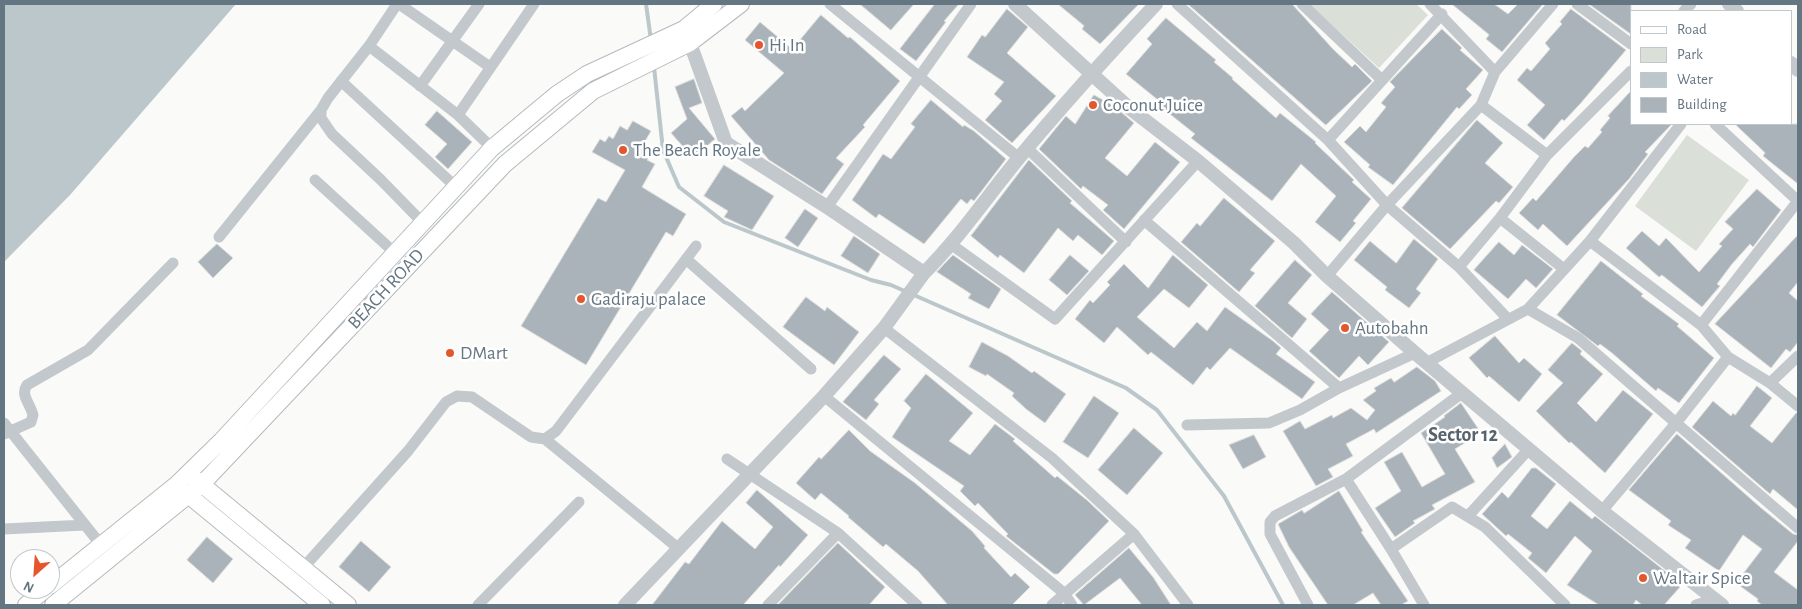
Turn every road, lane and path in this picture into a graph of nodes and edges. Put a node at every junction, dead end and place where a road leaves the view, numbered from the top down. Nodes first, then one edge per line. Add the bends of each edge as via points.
1 (398, 4) edge
2 (479, 4) edge
3 (534, 4) edge
4 (714, 4) edge
5 (741, 4) edge
6 (830, 4) edge
7 (971, 4) edge
8 (1016, 4) edge
9 (1156, 4) edge
10 (1177, 4) edge
11 (1302, 4) edge
12 (1430, 4) edge
13 (1554, 4) edge
14 (1577, 4) edge
15 (1442, 14) junction
16 (687, 36) junction
17 (452, 42) junction
18 (1630, 43) edge
19 (369, 46) junction
20 (490, 67) junction
21 (1091, 72) junction
22 (1495, 72) junction
23 (1630, 72) edge
24 (921, 76) junction
25 (1382, 80) junction
26 (341, 81) junction
27 (420, 86) junction
28 (556, 94) junction
29 (1481, 105) junction
30 (321, 110) junction
31 (569, 111) junction
32 (458, 115) junction
33 (1680, 125) edge
34 (1716, 125) edge
35 (1328, 140) junction
36 (492, 148) junction
37 (1023, 154) junction
38 (1547, 156) junction
39 (1198, 161) junction
40 (315, 180) dead end
41 (456, 187) junction
42 (1798, 201) edge
43 (1387, 206) junction
44 (827, 207) junction
45 (1500, 218) junction
46 (1144, 220) junction
47 (423, 223) junction
48 (219, 237) dead end
49 (1590, 240) junction
50 (1126, 242) junction
51 (696, 246) dead end
52 (952, 246) junction
53 (395, 253) junction
54 (686, 259) junction
55 (173, 264) dead end
56 (1459, 267) junction
57 (1564, 269) junction
58 (924, 273) junction
59 (1327, 276) junction
60 (1528, 308) junction
61 (1507, 318) junction
62 (888, 322) junction
63 (1700, 325) junction
64 (1415, 353) junction
65 (1798, 356) edge
66 (1728, 357) junction
67 (1426, 363) junction
68 (811, 369) dead end
69 (1770, 384) junction
70 (1339, 388) junction
71 (1462, 393) junction
72 (824, 396) junction
73 (1798, 406) edge
74 (1676, 423) junction
75 (1188, 425) dead end
76 (5, 429) edge
77 (545, 439) junction
78 (1529, 448) junction
79 (727, 459) dead end
80 (750, 476) junction
81 (1346, 479) junction
82 (184, 484) junction
83 (202, 484) junction
84 (579, 502) dead end
85 (1602, 511) junction
86 (1468, 516) junction
87 (85, 525) junction
88 (1798, 528) edge
89 (4, 529) edge
90 (838, 533) junction
91 (1134, 534) junction
92 (101, 545) junction
93 (678, 548) junction
94 (1391, 549) junction
95 (304, 568) junction
96 (60, 578) edge
97 (1064, 593) junction
98 (903, 601) edge
99 (1719, 602) edge
100 (53, 605) edge
101 (322, 605) edge
102 (348, 605) edge
103 (478, 605) edge
104 (625, 605) edge
105 (768, 605) edge
106 (917, 605) edge
107 (1052, 605) edge
108 (1072, 605) edge
109 (1188, 605) edge
110 (1308, 605) edge
111 (1424, 605) edge
112 (1564, 605) edge
113 (1696, 605) edge

1 - 17 street
1 - 19 street
2 - 17 street
3 - 20 street
4 - 16 main road, BEACH ROAD
5 - 16 main road, BEACH ROAD
6 - 24 street
7 - 24 street
8 - 21 street
9 - 21 street
10 - 35 street
11 - 25 street
12 - 15 street
13 - 22 street
14 - 18 street
15 - 22 street
15 - 25 street
16 - 28 main road, BEACH ROAD via 625,54
16 - 31 main road, BEACH ROAD via 594,91
16 - 44 street via 726,143
17 - 20 street
17 - 27 street
19 - 26 street
19 - 27 street
20 - 32 street
21 - 37 street
21 - 39 street via 1128,107
22 - 29 street
23 - 38 street
24 - 37 street
24 - 44 street
25 - 35 street
26 - 30 street
26 - 41 street
27 - 32 street
28 - 31 main road
28 - 36 main road, BEACH ROAD
29 - 38 street
29 - 43 street
30 - 47 street via 320,118 332,134
30 - 48 street
31 - 83 main road, BEACH ROAD via 505,164
32 - 36 street
33 - 49 street
34 - 42 street
35 - 43 street
36 - 41 main road, BEACH ROAD
37 - 50 street
37 - 52 street
38 - 45 street
39 - 46 street
39 - 59 street via 1294,243
40 - 53 street
41 - 47 main road, BEACH ROAD
42 - 63 street
43 - 56 street
43 - 59 street
44 - 58 street
45 - 56 street
45 - 57 street
46 - 50 street
46 - 70 street
47 - 53 main road, BEACH ROAD
49 - 57 street
49 - 63 street
50 - 52 street via 1055,319
51 - 54 street
52 - 58 street
53 - 82 main road, BEACH ROAD
54 - 68 street
54 - 77 street via 556,431
55 - 76 street via 92,346 27,385 24,396 33,415 31,422
56 - 61 street
57 - 60 street
58 - 62 street
59 - 64 street
60 - 61 street
60 - 74 street via 1578,338
61 - 67 street
62 - 72 street
62 - 91 street via 1052,458
63 - 66 street
64 - 67 street
64 - 70 street
65 - 69 street
66 - 69 street
66 - 74 street
67 - 71 street
69 - 73 street
70 - 75 street via 1269,423
71 - 78 street
71 - 81 street
72 - 80 street
72 - 97 street
74 - 85 street
74 - 88 street
76 - 87 street
77 - 93 street
77 - 95 street via 531,437 472,397 457,396 446,402 408,451
78 - 85 street
78 - 86 street
79 - 80 street
80 - 90 street
80 - 93 street
81 - 94 street
81 - 110 street via 1275,516 1270,522 1270,534
82 - 83 main road, BEACH ROAD
82 - 92 main road, BEACH ROAD
82 - 100 main road, BEACH ROAD
82 - 101 main road
83 - 95 main road
84 - 103 street
85 - 99 street
86 - 94 street via 1452,507
86 - 112 street via 1485,527
87 - 89 street
87 - 92 street
90 - 98 street
90 - 105 street
91 - 97 street
91 - 109 street
92 - 96 main road, BEACH ROAD
93 - 104 street
94 - 111 street
95 - 102 main road
97 - 107 street
97 - 108 street
98 - 106 street
99 - 113 street

